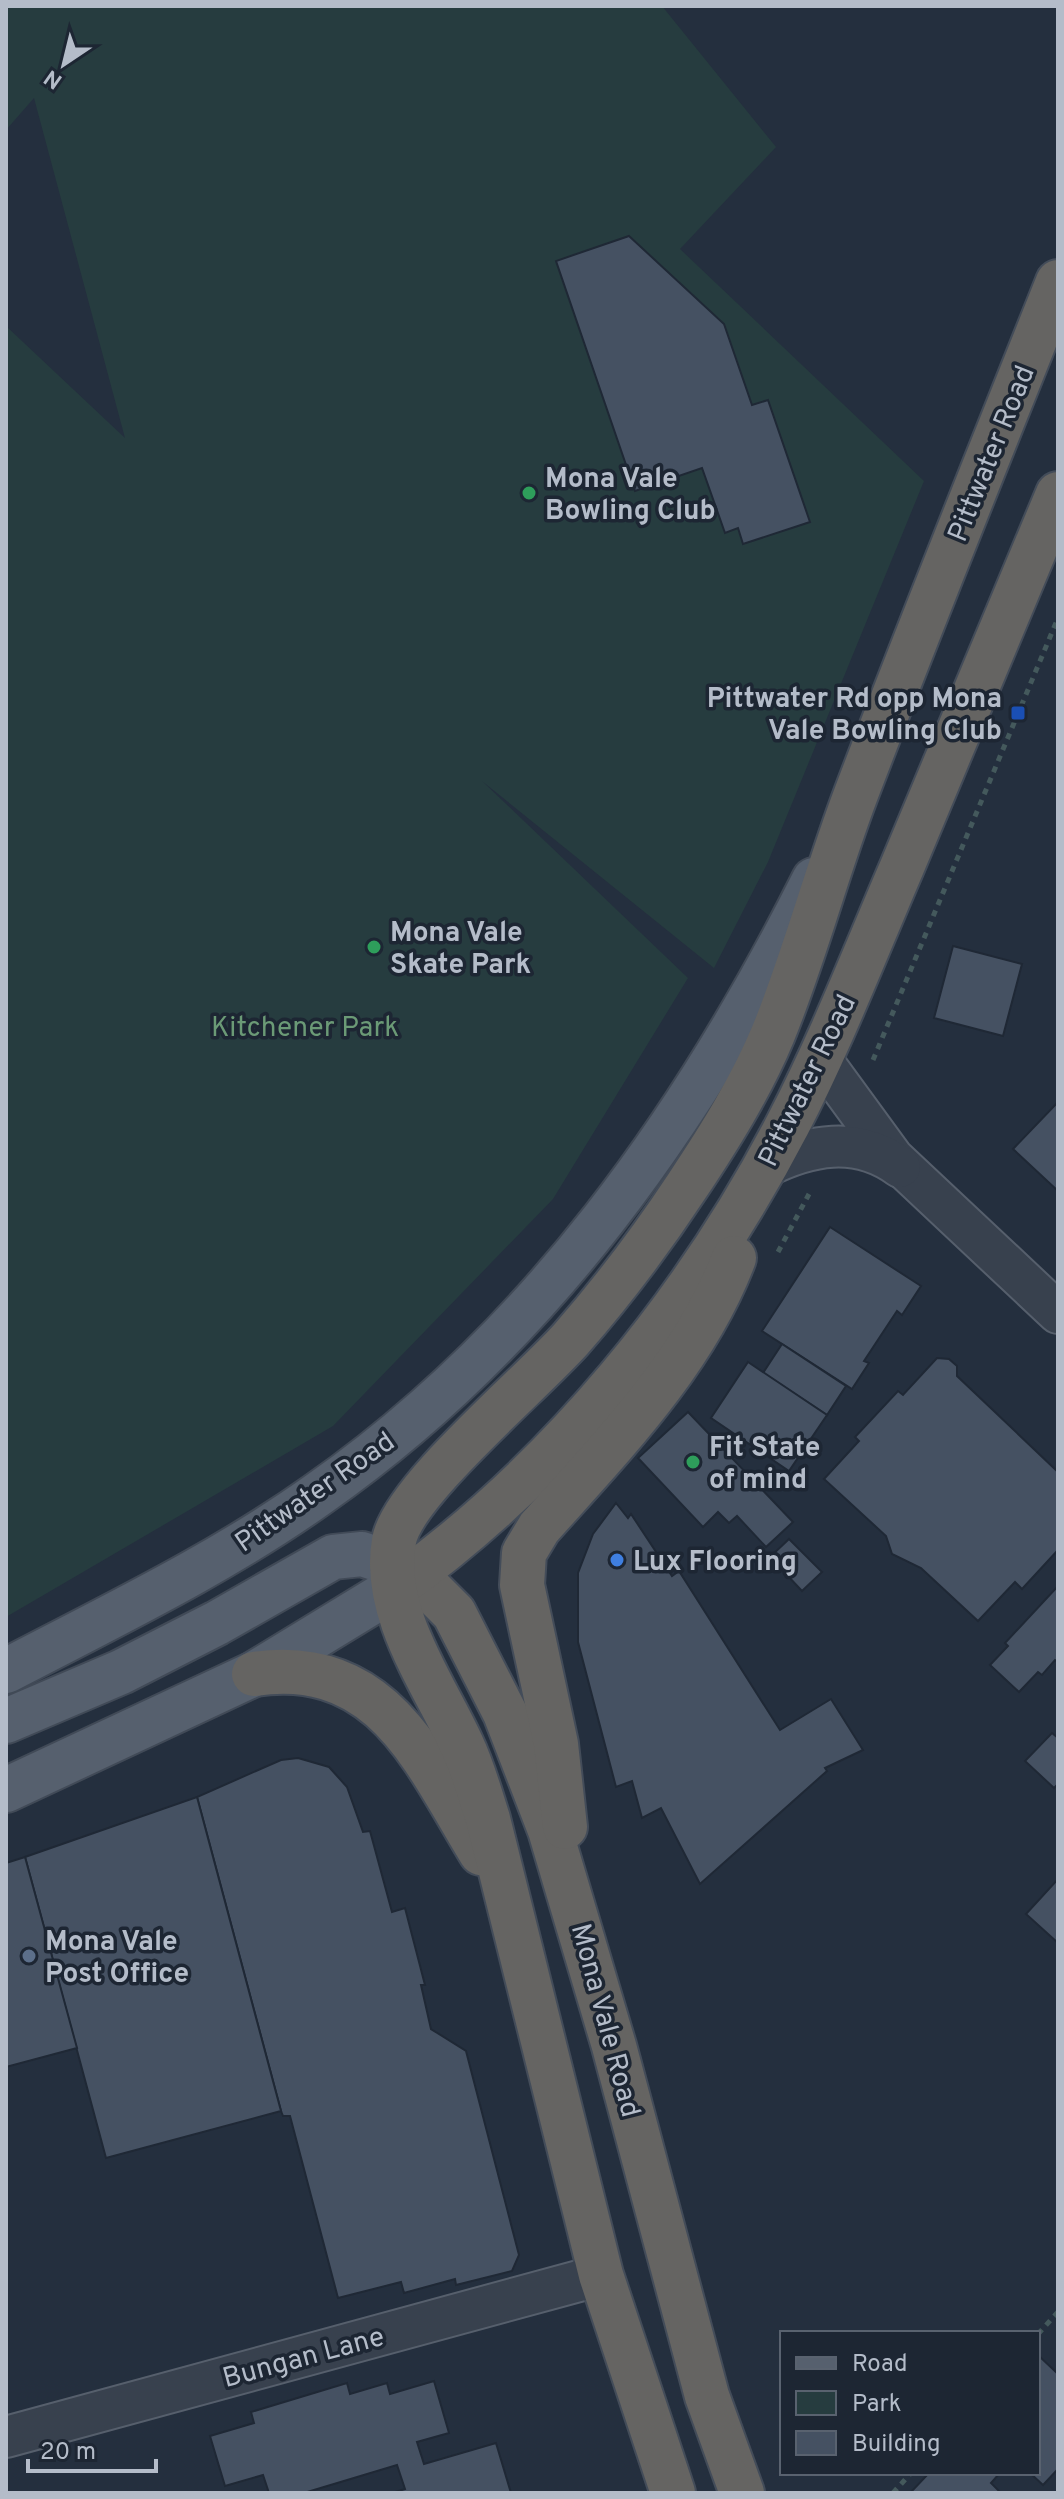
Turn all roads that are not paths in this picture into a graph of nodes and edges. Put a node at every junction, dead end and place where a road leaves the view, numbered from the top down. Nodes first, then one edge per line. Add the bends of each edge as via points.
1 (1058, 282) edge
2 (1058, 494) edge
3 (852, 804) junction
4 (820, 1058) junction
5 (762, 1171) junction
6 (906, 1171) junction
7 (1058, 1313) edge
8 (400, 1576) junction
9 (6, 1671) edge
10 (254, 1674) junction
11 (6, 1721) edge
12 (6, 1790) edge
13 (505, 1891) junction
14 (572, 1896) junction
15 (601, 2275) junction
16 (6, 2437) edge
17 (673, 2493) edge
18 (742, 2493) edge

1 - 3 highway, Pittwater Road
2 - 4 highway, Pittwater Road
3 - 8 highway, Pittwater Road via 795,977 750,1083 688,1185 615,1286 406,1512 393,1541
3 - 9 main road, Pittwater Road via 775,953 694,1090 595,1234 510,1331 398,1434 318,1495 167,1587
4 - 5 highway, Pittwater Road
4 - 6 street
5 - 6 street via 807,1148 840,1146 886,1158
5 - 8 highway, Pittwater Road via 679,1301 597,1403 509,1491
5 - 14 highway via 726,1279 694,1338 524,1553 524,1602 556,1744
6 - 7 street
8 - 10 main road, Pittwater Road
8 - 11 main road, Pittwater Road via 362,1554 333,1557 121,1672
8 - 13 highway via 413,1644 465,1749
8 - 14 highway, Mona Vale Road via 445,1602 473,1647 505,1713
10 - 12 main road, Pittwater Road
10 - 13 highway via 321,1674 383,1709 431,1772
13 - 15 highway
14 - 18 highway, Mona Vale Road via 707,2396
15 - 16 street, Bungan Lane
15 - 17 highway

